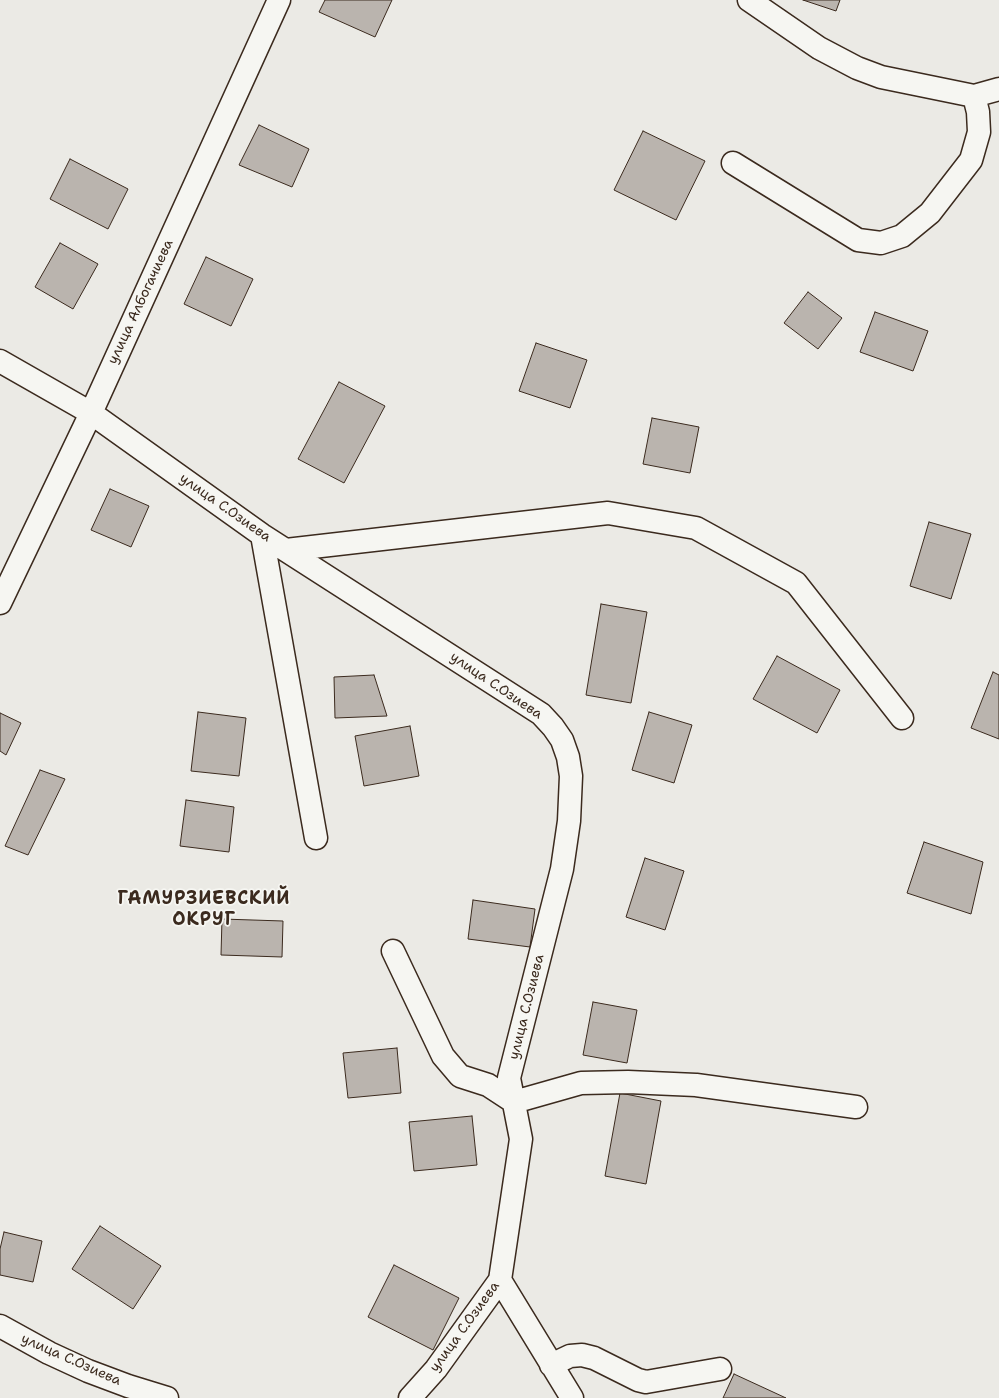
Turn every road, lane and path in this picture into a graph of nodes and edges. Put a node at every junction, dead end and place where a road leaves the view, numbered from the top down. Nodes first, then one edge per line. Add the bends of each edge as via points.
1 (279, 0) edge
2 (749, 0) edge
3 (999, 89) edge
4 (974, 96) junction
5 (733, 163) dead end
6 (0, 361) edge
7 (91, 413) junction
8 (262, 535) junction
9 (286, 550) junction
10 (0, 603) edge
11 (902, 718) dead end
12 (316, 838) dead end
13 (393, 950) dead end
14 (514, 1102) junction
15 (856, 1107) dead end
16 (500, 1280) junction
17 (0, 1326) edge
18 (551, 1365) junction
19 (720, 1369) dead end
20 (167, 1398) edge
21 (410, 1398) edge
22 (572, 1398) edge

1 - 7 street, улица Албогачиева
2 - 4 street via 819,48 857,68 881,77
3 - 4 street
4 - 5 street via 979,132 971,160 930,213 902,236 880,243 858,240
6 - 7 street, улица С.Озиева
7 - 8 street, улица С.Озиева
7 - 10 street, улица Албогачиева
8 - 9 street, улица С.Озиева
8 - 12 street
9 - 11 street via 608,513 696,528 796,583
9 - 14 street, улица С.Озиева via 541,714 562,740 571,776 569,821 562,869 509,1078
13 - 14 street via 443,1056 460,1076 488,1085
14 - 15 street via 581,1083 628,1082 696,1085
14 - 16 street, улица С.Озиева via 520,1138
16 - 18 street
16 - 21 street, улица С.Озиева via 436,1370
17 - 20 street, улица С.Озиева via 88,1371
18 - 19 street via 570,1356 582,1355 646,1382
18 - 22 street

